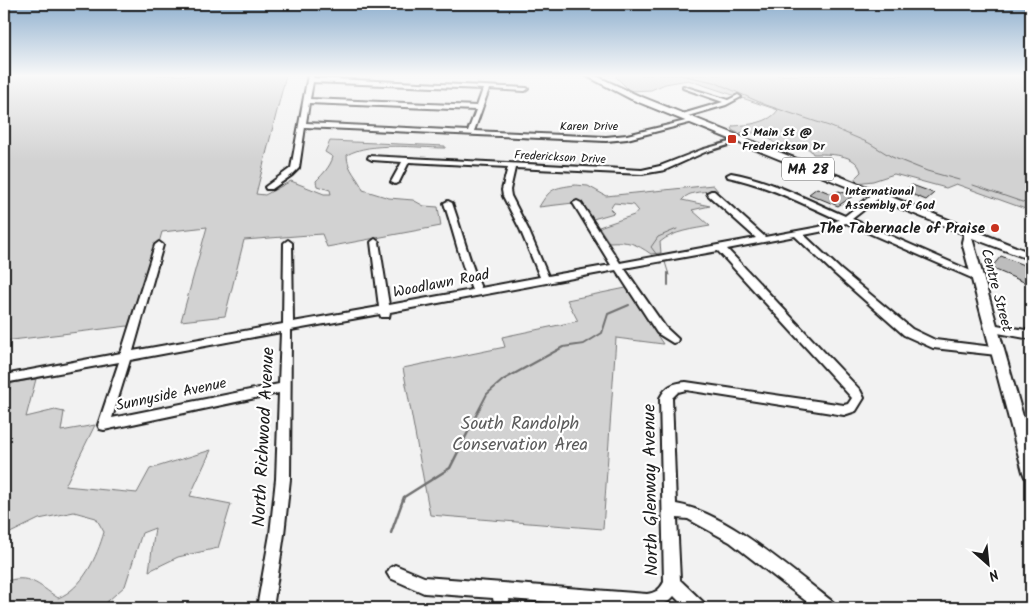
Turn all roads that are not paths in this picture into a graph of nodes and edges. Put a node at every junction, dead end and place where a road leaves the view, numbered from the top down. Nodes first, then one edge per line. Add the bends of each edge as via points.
1 (306, 104) edge
2 (369, 104) edge
3 (481, 104) edge
4 (649, 104) edge
5 (723, 104) edge
6 (479, 108) junction
7 (681, 116) junction
8 (694, 121) junction
9 (303, 125) junction
10 (470, 133) junction
11 (742, 140) junction
12 (372, 158) dead end
13 (407, 160) junction
14 (512, 166) junction
15 (730, 174) dead end
16 (395, 182) dead end
17 (269, 187) dead end
18 (711, 193) dead end
19 (876, 196) junction
20 (448, 203) dead end
21 (576, 203) dead end
22 (846, 220) junction
23 (797, 233) junction
24 (971, 233) junction
25 (762, 239) junction
26 (375, 242) dead end
27 (288, 243) dead end
28 (159, 245) dead end
29 (720, 247) junction
30 (1031, 257) edge
31 (617, 265) junction
32 (977, 277) junction
33 (545, 279) junction
34 (478, 292) junction
35 (384, 313) junction
36 (287, 327) junction
37 (997, 329) junction
38 (1031, 335) edge
39 (673, 339) dead end
40 (1031, 340) edge
41 (997, 351) junction
42 (127, 357) junction
43 (4, 379) edge
44 (286, 386) junction
45 (1031, 472) edge
46 (670, 510) junction
47 (395, 573) dead end
48 (672, 583) junction
49 (500, 591) junction
50 (265, 608) edge
51 (503, 608) edge
52 (697, 608) edge
53 (827, 608) edge

1 - 9 street
2 - 6 street
3 - 6 street
4 - 7 main road, MA 28
5 - 7 street
6 - 10 street
7 - 8 main road, MA 28
8 - 10 street, Karen Drive via 606,139
8 - 11 main road, MA 28
9 - 10 street, Karen Drive
9 - 17 street via 295,168
11 - 14 street, Frederickson Drive via 642,172
11 - 19 main road, MA 28
12 - 13 street, Frederickson Drive
13 - 14 street, Frederickson Drive
13 - 16 street
14 - 33 street via 507,196
15 - 22 street via 748,178
18 - 25 street
19 - 22 street, Woodlawn Road
19 - 24 main road, MA 28
20 - 34 street via 466,265
21 - 31 street
22 - 23 street, Woodlawn Road
22 - 32 street
23 - 25 street, Woodlawn Road
23 - 41 street via 908,332 933,344
24 - 30 main road, MA 28
24 - 32 main road, Centre Street via 967,239
25 - 29 street, Woodlawn Road
26 - 35 street
27 - 36 street, North Richwood Avenue
28 - 42 street
29 - 31 street, Woodlawn Road
29 - 46 street, North Glenway Avenue via 858,398 852,408 844,410 686,386 672,388 666,398
31 - 33 street, Woodlawn Road
31 - 39 street via 661,330
32 - 37 main road, Centre Street
33 - 34 street, Woodlawn Road
34 - 35 street, Woodlawn Road
35 - 36 street, Woodlawn Road
36 - 42 street, Woodlawn Road
36 - 44 street, North Richwood Avenue
37 - 38 street
37 - 40 street
37 - 41 main road, Centre Street
41 - 45 main road, Centre Street
42 - 43 street, Woodlawn Road
42 - 44 street, Sunnyside Avenue via 104,425
44 - 50 street, North Richwood Avenue via 281,505
46 - 48 street, North Glenway Avenue
46 - 53 street via 690,513 735,537
47 - 49 street, North Glenway Avenue via 424,586
48 - 49 street, North Glenway Avenue via 663,597 647,602
48 - 52 street
49 - 51 street

